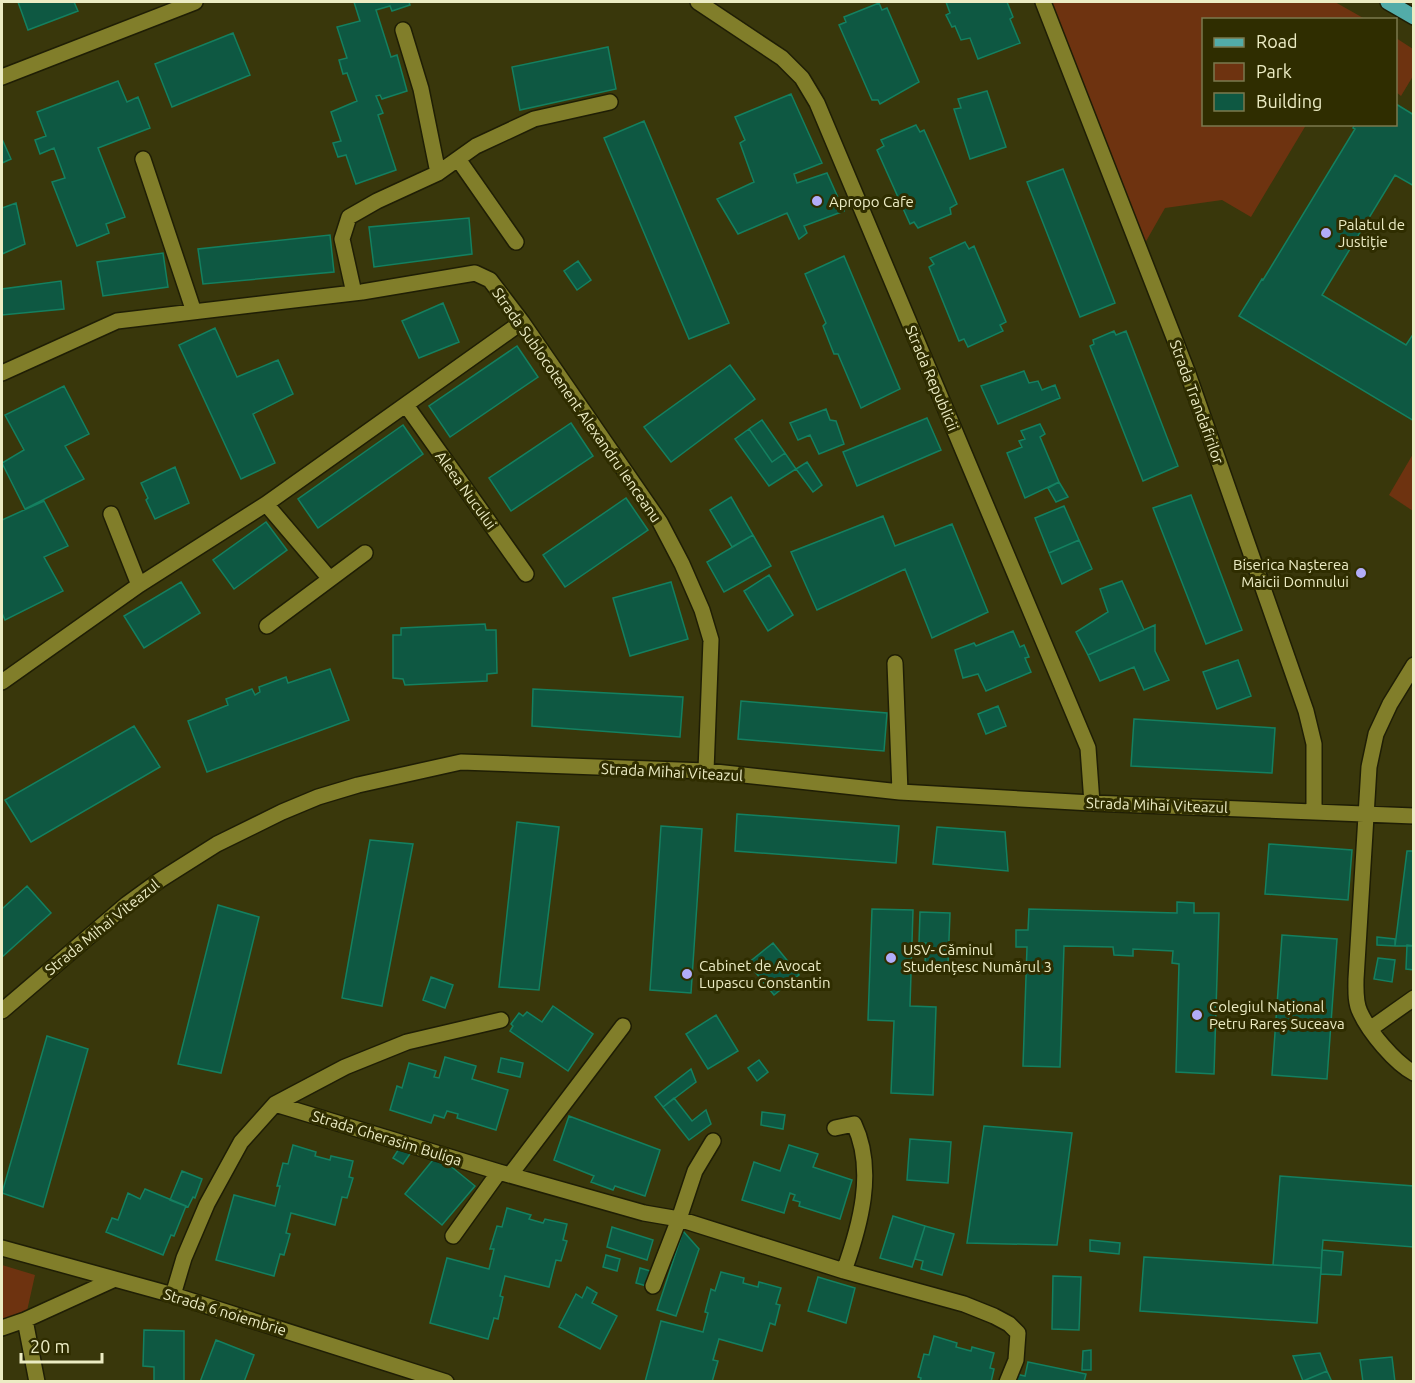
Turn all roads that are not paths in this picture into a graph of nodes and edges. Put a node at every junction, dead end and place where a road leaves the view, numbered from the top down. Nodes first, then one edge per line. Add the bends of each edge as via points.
1 (195, 2) edge
2 (698, 2) edge
3 (1043, 2) edge
4 (1388, 2) edge
5 (1413, 17) edge
6 (403, 30) dead end
7 (2, 77) edge
8 (610, 102) dead end
9 (143, 159) dead end
10 (458, 159) junction
11 (438, 174) junction
12 (516, 242) dead end
13 (354, 293) junction
14 (194, 312) junction
15 (522, 322) junction
16 (2, 373) edge
17 (406, 405) junction
18 (266, 504) junction
19 (111, 514) dead end
20 (365, 553) dead end
21 (526, 574) dead end
22 (330, 579) junction
23 (139, 585) junction
24 (267, 626) dead end
25 (895, 663) dead end
26 (1413, 665) edge
27 (2, 682) edge
28 (706, 771) junction
29 (900, 792) junction
30 (1092, 803) junction
31 (1314, 811) junction
32 (1366, 814) junction
33 (1413, 816) edge
34 (1413, 998) edge
35 (2, 1011) edge
36 (501, 1020) dead end
37 (623, 1026) dead end
38 (1370, 1029) junction
39 (1413, 1073) edge
40 (275, 1104) junction
41 (835, 1128) dead end
42 (713, 1141) dead end
43 (504, 1173) junction
44 (679, 1219) junction
45 (453, 1236) dead end
46 (2, 1248) edge
47 (844, 1271) junction
48 (115, 1279) junction
49 (653, 1286) dead end
50 (173, 1295) junction
51 (25, 1320) junction
52 (2, 1328) edge
53 (444, 1381) edge
54 (37, 1382) edge
55 (1007, 1382) edge

1 - 7 street
2 - 30 street, Strada Republicii via 782,58 802,78 817,103 1088,748
3 - 31 street, Strada Trandafirilor via 1187,371 1306,711 1314,744
4 - 5 main road
6 - 11 street via 421,89
8 - 10 street via 534,118
9 - 14 street
10 - 11 street
10 - 12 street
11 - 13 street via 349,217 342,239
13 - 14 street, Strada Sublocotenent Alexandru Ienceanu
13 - 15 street, Strada Sublocotenent Alexandru Ienceanu via 475,273 490,280
14 - 16 street, Strada Sublocotenent Alexandru Ienceanu via 117,321
15 - 17 street
15 - 28 street, Strada Sublocotenent Alexandru Ienceanu via 660,522 702,609 711,640
17 - 18 street
17 - 21 street, Aleea Nucului
18 - 22 street
18 - 23 street
19 - 23 street
20 - 22 street
22 - 24 street
23 - 27 street
25 - 29 street
26 - 32 street via 1376,734
28 - 29 street, Strada Mihai Viteazul
28 - 35 street, Strada Mihai Viteazul via 461,762 318,797 217,844 160,880
29 - 30 street, Strada Mihai Viteazul
30 - 31 street, Strada Mihai Viteazul
31 - 32 street, Strada Mihai Viteazul
32 - 33 street, Strada Mihai Viteazul
32 - 38 street via 1356,988 1359,1011
34 - 38 street
36 - 40 street, Strada Gherasim Buliga via 407,1042 345,1067
37 - 43 street
38 - 39 street via 1394,1058
40 - 43 street, Strada Gherasim Buliga
40 - 50 street, Strada Gherasim Buliga via 241,1142 207,1204
41 - 47 street via 854,1124 862,1148 864,1175 862,1209
42 - 44 street via 695,1171
43 - 44 street, Strada Gherasim Buliga via 644,1213
43 - 45 street
44 - 47 street, Strada Gherasim Buliga
44 - 49 street
46 - 48 street, Strada 6 noiembrie
47 - 55 street, Strada Gherasim Buliga via 964,1304 1009,1324 1018,1333 1018,1345
48 - 50 street, Strada 6 noiembrie
48 - 51 street
50 - 53 street, Strada 6 noiembrie
51 - 52 street
51 - 54 street

